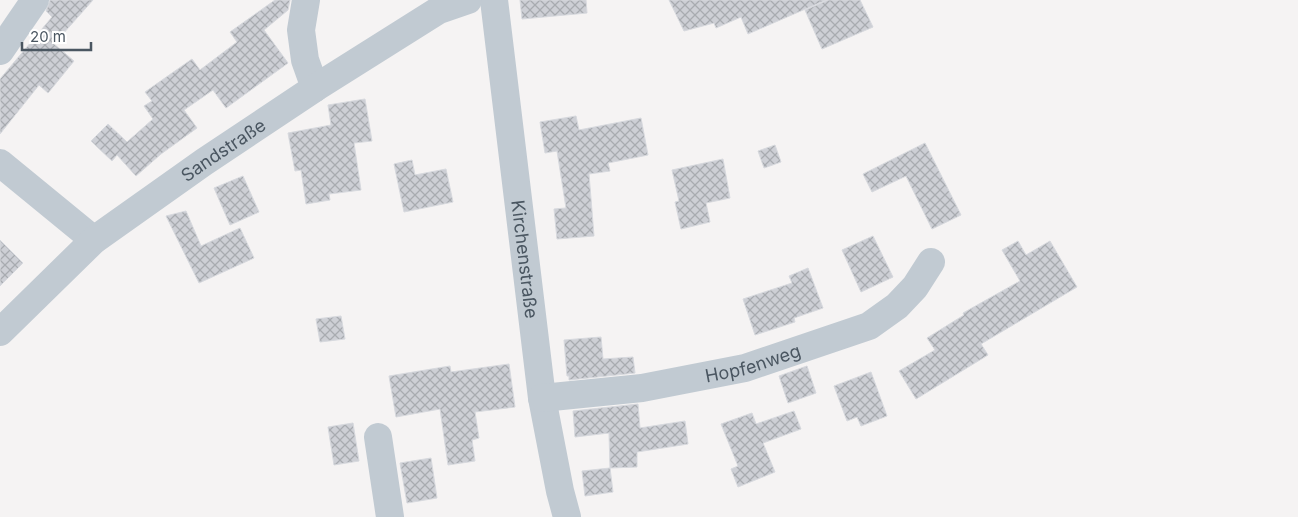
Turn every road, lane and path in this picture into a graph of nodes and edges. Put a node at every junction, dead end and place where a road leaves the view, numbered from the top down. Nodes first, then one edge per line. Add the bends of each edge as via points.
1 (35, 0) edge
2 (306, 0) edge
3 (468, 0) edge
4 (494, 0) edge
5 (0, 51) edge
6 (315, 88) junction
7 (0, 163) edge
8 (94, 240) junction
9 (932, 262) dead end
10 (0, 332) edge
11 (542, 398) junction
12 (378, 437) dead end
13 (390, 517) edge
14 (567, 517) edge

1 - 5 street
2 - 6 street via 301,30 305,60
3 - 6 street, Sandstraße via 439,10
4 - 11 street, Kirchenstraße
6 - 8 street, Sandstraße
7 - 8 street
8 - 10 street, Sandstraße
9 - 11 street, Hopfenweg via 897,306 869,326 744,368 642,388
11 - 14 street, Kirchenstraße
12 - 13 street

